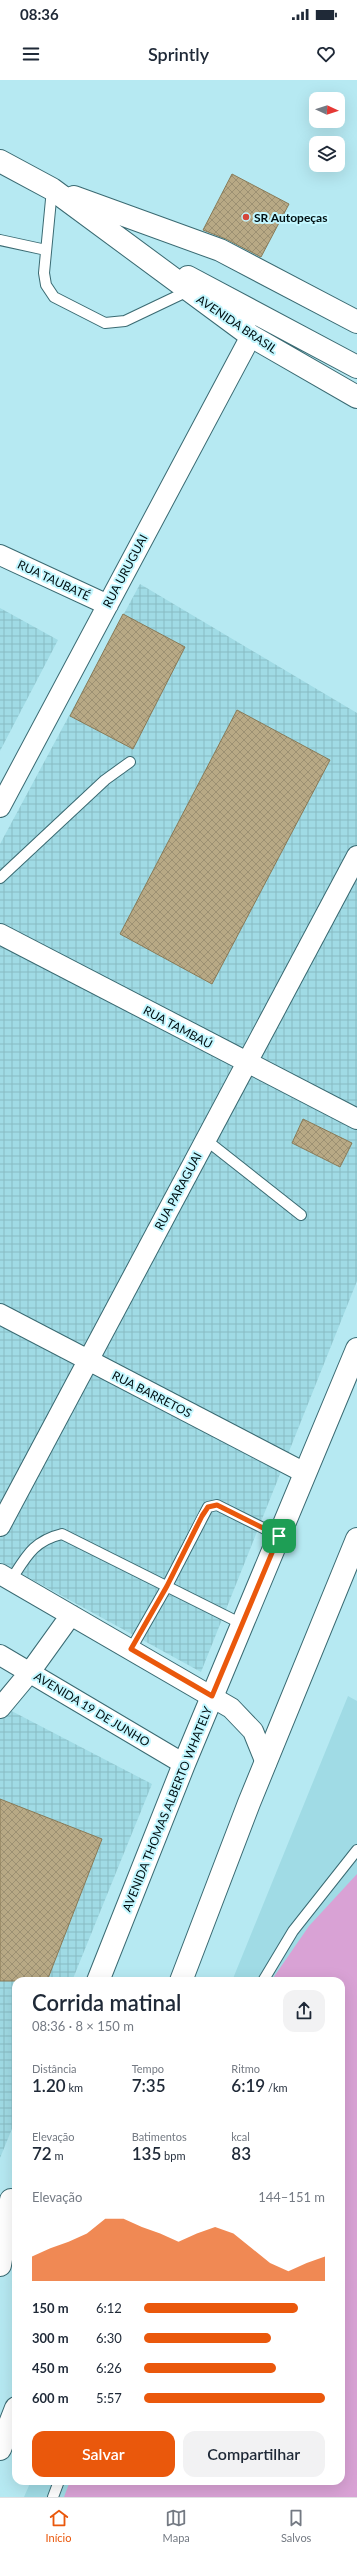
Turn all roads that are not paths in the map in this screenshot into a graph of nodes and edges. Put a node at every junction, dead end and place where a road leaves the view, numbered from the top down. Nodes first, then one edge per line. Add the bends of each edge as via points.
1 (0, 161) edge
2 (52, 189) junction
3 (136, 220) junction
4 (0, 240) edge
5 (122, 242) junction
6 (46, 250) junction
7 (188, 291) junction
8 (357, 322) edge
9 (251, 336) junction
10 (357, 338) edge
11 (355, 366) edge
12 (357, 397) edge
13 (0, 555) edge
14 (108, 605) junction
15 (130, 762) dead end
16 (0, 807) edge
17 (357, 856) edge
18 (0, 878) edge
19 (0, 934) edge
20 (247, 1063) junction
21 (357, 1119) edge
22 (206, 1140) junction
23 (301, 1215) dead end
24 (0, 1314) edge
25 (357, 1349) edge
26 (88, 1361) junction
27 (305, 1473) junction
28 (0, 1526) edge
29 (279, 1536) junction
30 (356, 1545) edge
31 (5, 1577) edge
32 (167, 1586) junction
33 (71, 1615) junction
34 (242, 1624) junction
35 (131, 1649) junction
36 (0, 1655) edge
37 (30, 1672) junction
38 (212, 1696) junction
39 (0, 1708) edge
40 (266, 1763) junction
41 (184, 1764) junction
42 (357, 1850) edge
43 (100, 1977) edge
44 (182, 1977) edge
45 (265, 1977) edge
46 (12, 2200) edge
47 (12, 2205) edge
48 (0, 2229) edge
49 (0, 2265) edge
50 (9, 2415) edge
51 (0, 2449) edge
52 (58, 2485) edge
53 (53, 2497) edge

1 - 2 main road, AVENIDA BRASIL
2 - 3 main road, AVENIDA BRASIL
2 - 5 main road, AVENIDA BRASIL
2 - 6 lane
3 - 8 main road, AVENIDA BRASIL via 220,250
3 - 10 main road, AVENIDA BRASIL
4 - 6 lane
5 - 7 main road, AVENIDA BRASIL
5 - 11 main road, AVENIDA BRASIL
6 - 7 lane via 46,285 54,297 105,323 125,321
7 - 9 main road, AVENIDA BRASIL
9 - 12 main road, AVENIDA BRASIL
9 - 14 street, RUA URUGUAI
13 - 14 street, RUA TAUBATÉ
14 - 16 street, RUA URUGUAI
15 - 18 lane via 105,780
17 - 20 street, RUA PARAGUAI
19 - 20 street, RUA TAMBAÚ
20 - 21 street, RUA TAMBAÚ
20 - 22 street, RUA PARAGUAI
22 - 23 lane
22 - 26 street, RUA PARAGUAI
24 - 26 street, RUA BARRETOS
25 - 27 main road, AVENIDA THOMAS ALBERTO WHATELY
26 - 27 street, RUA BARRETOS
26 - 28 street, RUA PARAGUAI
27 - 29 main road, AVENIDA THOMAS ALBERTO WHATELY
29 - 32 lane via 217,1505 208,1507
29 - 34 main road, AVENIDA THOMAS ALBERTO WHATELY
30 - 40 main road
31 - 32 lane via 32,1549 47,1538 62,1534
31 - 33 street
32 - 34 lane
32 - 35 lane
33 - 35 street
33 - 37 street
34 - 38 main road, AVENIDA THOMAS ALBERTO WHATELY
35 - 38 street
36 - 37 street, AVENIDA 19 DE JUNHO
37 - 39 street
37 - 41 street, AVENIDA 19 DE JUNHO
38 - 40 street via 231,1708 253,1731
38 - 41 main road, AVENIDA THOMAS ALBERTO WHATELY
40 - 44 main road
41 - 43 main road, AVENIDA THOMAS ALBERTO WHATELY
42 - 45 lane via 293,1931
46 - 48 main road
47 - 49 main road
50 - 51 main road
52 - 53 lane

